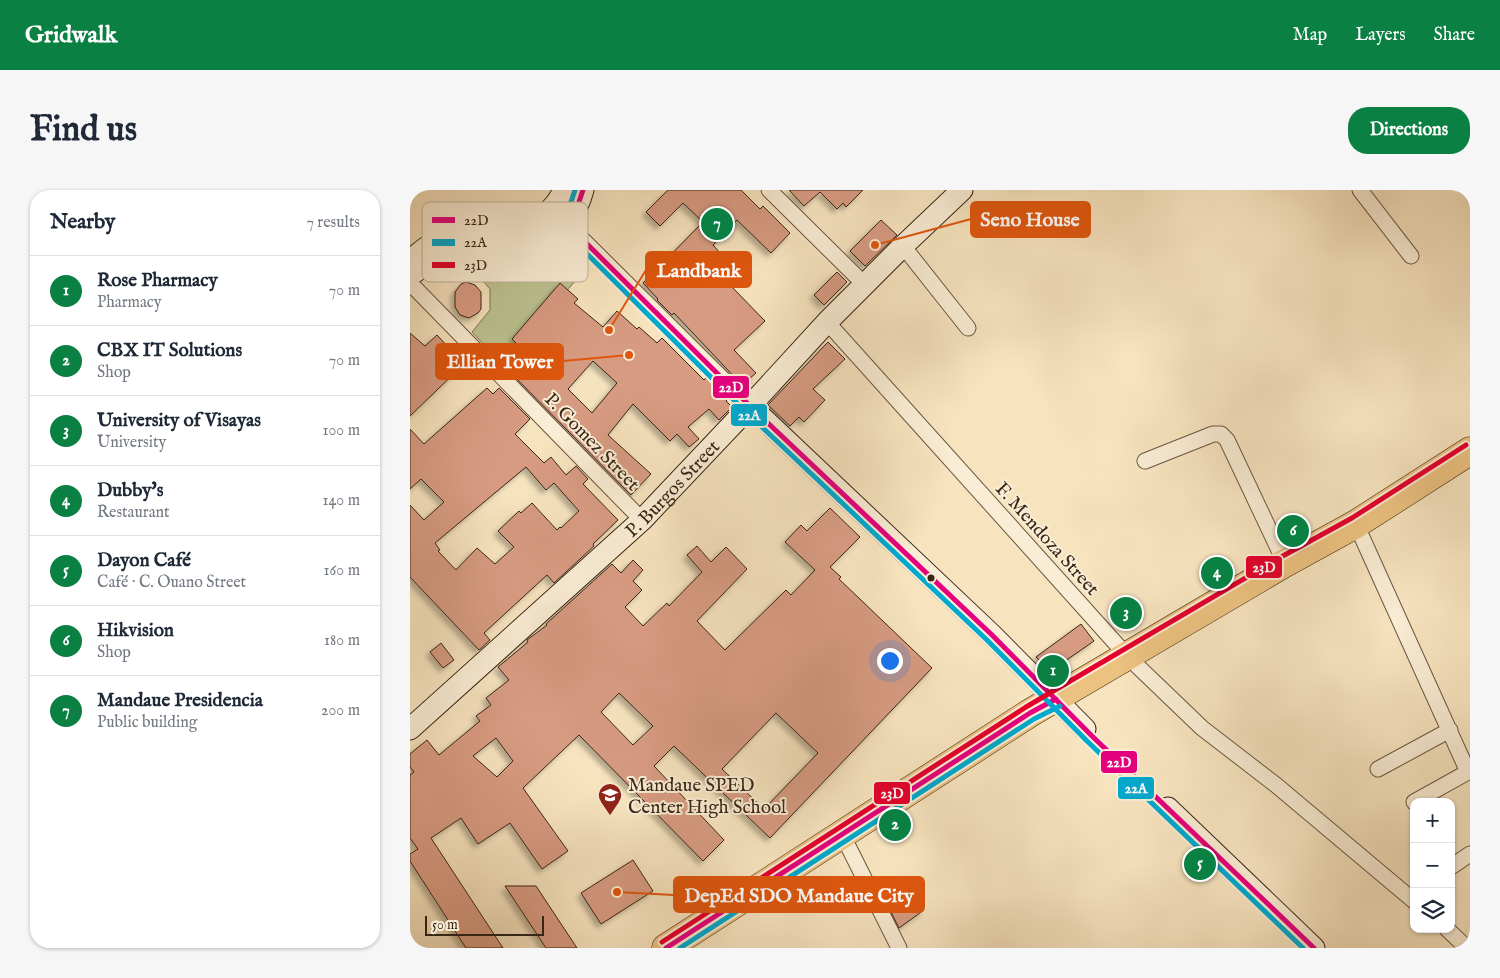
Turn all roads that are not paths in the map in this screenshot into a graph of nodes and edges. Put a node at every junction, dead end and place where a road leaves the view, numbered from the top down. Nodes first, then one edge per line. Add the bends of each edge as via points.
1 (564, 190) edge
2 (583, 190) edge
3 (769, 190) edge
4 (962, 190) edge
5 (1360, 190) edge
6 (556, 202) edge
7 (579, 202) edge
8 (588, 245) edge
9 (903, 246) junction
10 (422, 251) edge
11 (1411, 256) dead end
12 (410, 261) edge
13 (422, 267) edge
14 (410, 275) edge
15 (410, 283) edge
16 (864, 284) junction
17 (827, 322) junction
18 (968, 328) dead end
19 (750, 406) junction
20 (1470, 451) edge
21 (1145, 460) dead end
22 (642, 520) junction
23 (1356, 524) junction
24 (1286, 563) junction
25 (1128, 657) junction
26 (1056, 699) junction
27 (410, 729) edge
28 (1085, 729) dead end
29 (1450, 730) junction
30 (1378, 769) dead end
31 (1421, 798) edge
32 (1168, 808) dead end
33 (842, 834) junction
34 (1470, 854) edge
35 (1455, 864) edge
36 (1410, 896) edge
37 (1451, 933) edge
38 (666, 948) edge
39 (899, 948) edge
40 (1314, 948) edge
41 (1468, 948) edge

1 - 6 street
2 - 7 street
3 - 16 street
4 - 9 street, P. Burgos Street
5 - 11 street
8 - 19 street
9 - 16 street, P. Burgos Street
9 - 18 street
10 - 12 street
13 - 14 street
15 - 22 street, P. Gomez Street
16 - 17 street, P. Burgos Street
17 - 19 street, P. Burgos Street
17 - 25 street, F. Mendoza Street
19 - 22 street, P. Burgos Street
19 - 26 street
20 - 23 highway
21 - 24 street via 1213,434 1221,434 1227,440
22 - 27 street, P. Burgos Street
23 - 24 highway
23 - 29 street
24 - 25 highway
25 - 26 highway
25 - 36 street, F. Mendoza Street via 1202,728
26 - 28 street
26 - 33 highway
29 - 30 street
29 - 31 street via 1468,772
32 - 40 street
33 - 38 highway
33 - 39 street
34 - 35 street
37 - 41 street

